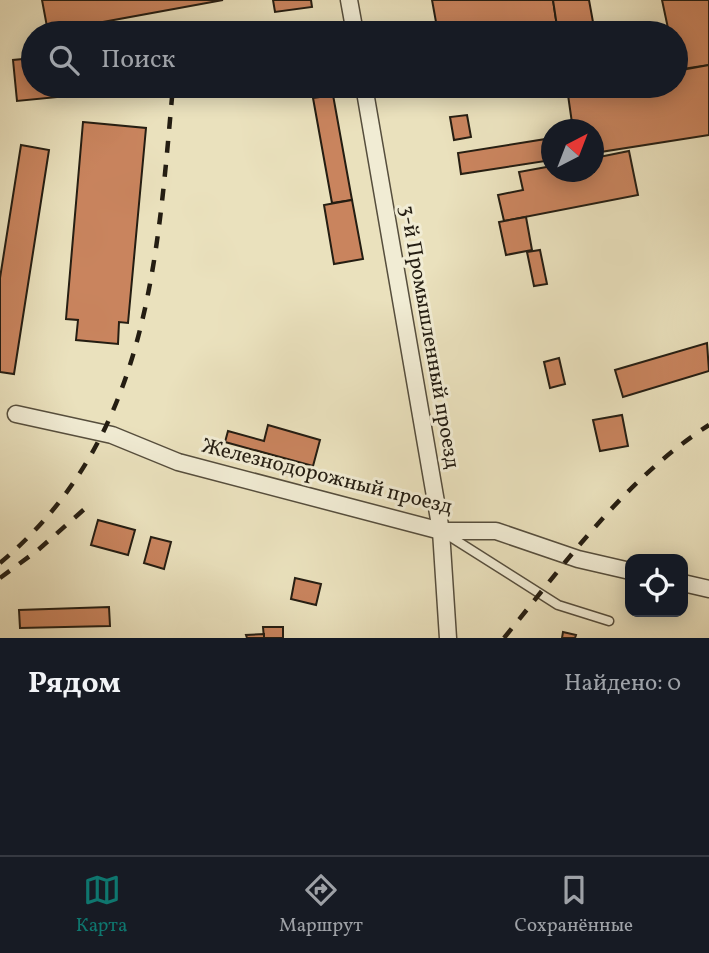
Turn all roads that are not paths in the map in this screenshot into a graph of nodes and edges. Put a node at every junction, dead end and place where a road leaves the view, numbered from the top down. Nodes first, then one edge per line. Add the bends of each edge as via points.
1 (349, 0) edge
2 (353, 21) edge
3 (366, 98) edge
4 (16, 414) dead end
5 (441, 531) junction
6 (625, 570) edge
7 (688, 584) edge
8 (709, 589) edge
9 (609, 621) dead end
10 (448, 638) edge

1 - 2 street
3 - 5 street, 3-й Промышленный проезд
4 - 5 street, Железнодорожный проезд via 112,435 178,462
5 - 6 street, Железнодорожный проезд via 496,531
5 - 9 lane via 558,605
5 - 10 street, 3-й Промышленный проезд
7 - 8 street

